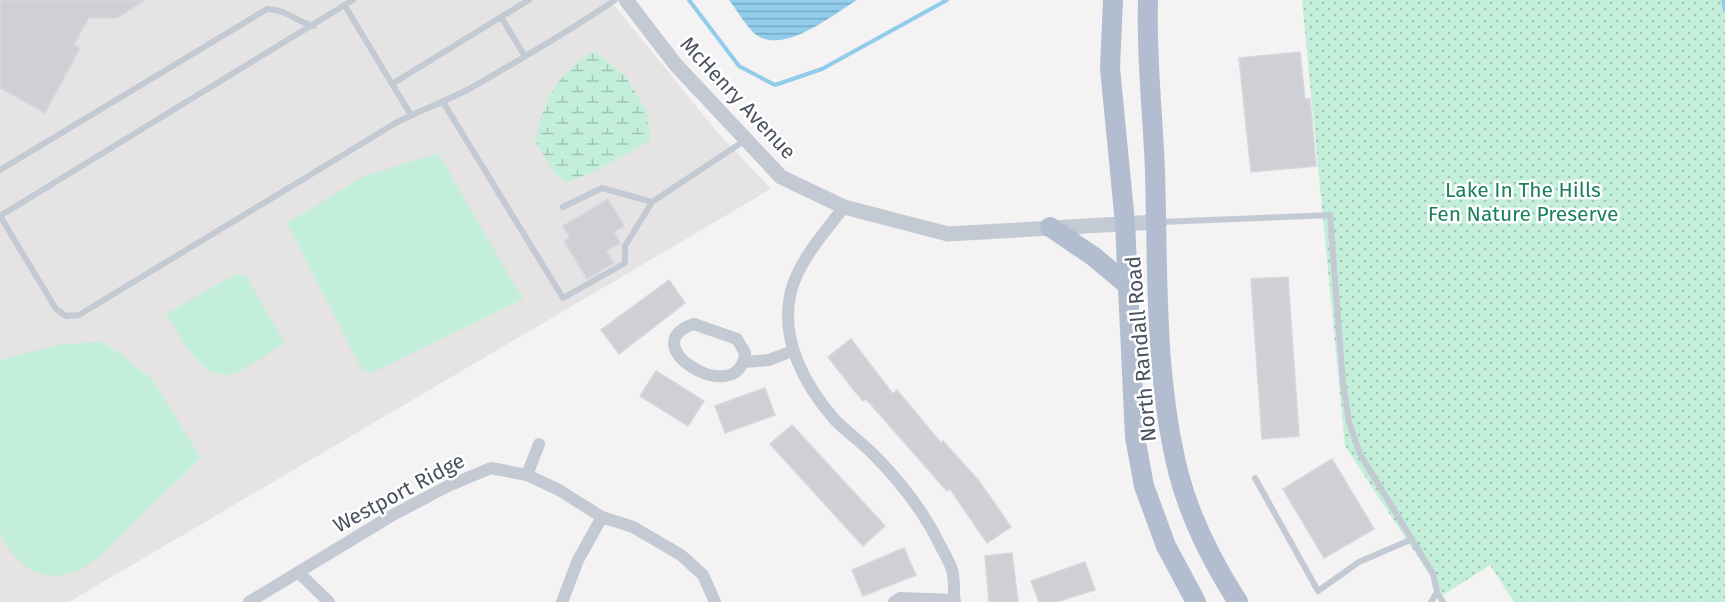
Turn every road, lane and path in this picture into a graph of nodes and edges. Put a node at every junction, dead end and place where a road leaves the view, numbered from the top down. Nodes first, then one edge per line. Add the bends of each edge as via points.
1 (353, 0) edge
2 (530, 0) edge
3 (615, 0) edge
4 (626, 0) edge
5 (1113, 0) edge
6 (1148, 0) edge
7 (345, 6) junction
8 (501, 17) junction
9 (314, 26) junction
10 (524, 55) junction
11 (392, 84) junction
12 (443, 102) junction
13 (411, 115) junction
14 (745, 140) junction
15 (0, 170) edge
16 (652, 202) junction
17 (563, 207) dead end
18 (844, 207) junction
19 (0, 216) edge
20 (1155, 222) junction
21 (1125, 224) junction
22 (1050, 227) junction
23 (1129, 286) junction
24 (792, 351) junction
25 (744, 362) junction
26 (539, 444) dead end
27 (526, 475) junction
28 (1255, 478) dead end
29 (602, 517) junction
30 (1410, 540) junction
31 (299, 573) junction
32 (1437, 592) junction
33 (954, 601) edge
34 (249, 602) edge
35 (328, 602) edge
36 (562, 602) edge
37 (715, 602) edge
38 (894, 602) edge
39 (1196, 602) edge
40 (1238, 602) edge
41 (1431, 602) edge
42 (1443, 602) edge

1 - 7 lane
2 - 8 lane
3 - 10 lane
4 - 14 street, McHenry Avenue via 676,65
5 - 21 main road, North Randall Road via 1110,68
6 - 20 main road, North Randall Road
7 - 9 lane
7 - 11 lane
8 - 10 lane
8 - 11 lane
9 - 15 lane via 282,10 267,9
9 - 19 lane
10 - 12 lane
11 - 13 lane
12 - 13 lane
12 - 16 lane via 563,298 626,262 625,246
13 - 19 lane via 78,315 66,316 56,309
14 - 16 lane
14 - 18 street, McHenry Avenue via 781,177
16 - 17 lane via 602,188
18 - 22 street, McHenry Avenue via 948,234
18 - 24 street via 798,272 789,310
20 - 21 street, McHenry Avenue
20 - 30 lane via 1330,216 1342,383 1350,422 1360,454
20 - 40 main road, North Randall Road via 1165,396 1173,447 1202,536
21 - 22 street, McHenry Avenue
21 - 23 main road, North Randall Road
22 - 23 main road
23 - 39 main road, North Randall Road via 1135,437 1144,486 1166,546
24 - 25 street via 769,360
24 - 33 street via 808,385 836,420 873,454 935,534 952,570
25 - 25 street via 745,353 737,339 702,325 686,327 675,340 682,362 717,376 734,374
26 - 27 street
27 - 29 street, Westport Ridge
27 - 31 street, Westport Ridge via 491,468 448,486 343,543
28 - 30 lane via 1318,591 1359,562
29 - 36 street via 578,560
29 - 37 street, Westport Ridge via 633,527 681,555 703,575
30 - 32 lane via 1432,574
31 - 34 street, Westport Ridge
31 - 35 street
32 - 41 lane
32 - 42 lane
33 - 38 street via 900,598

